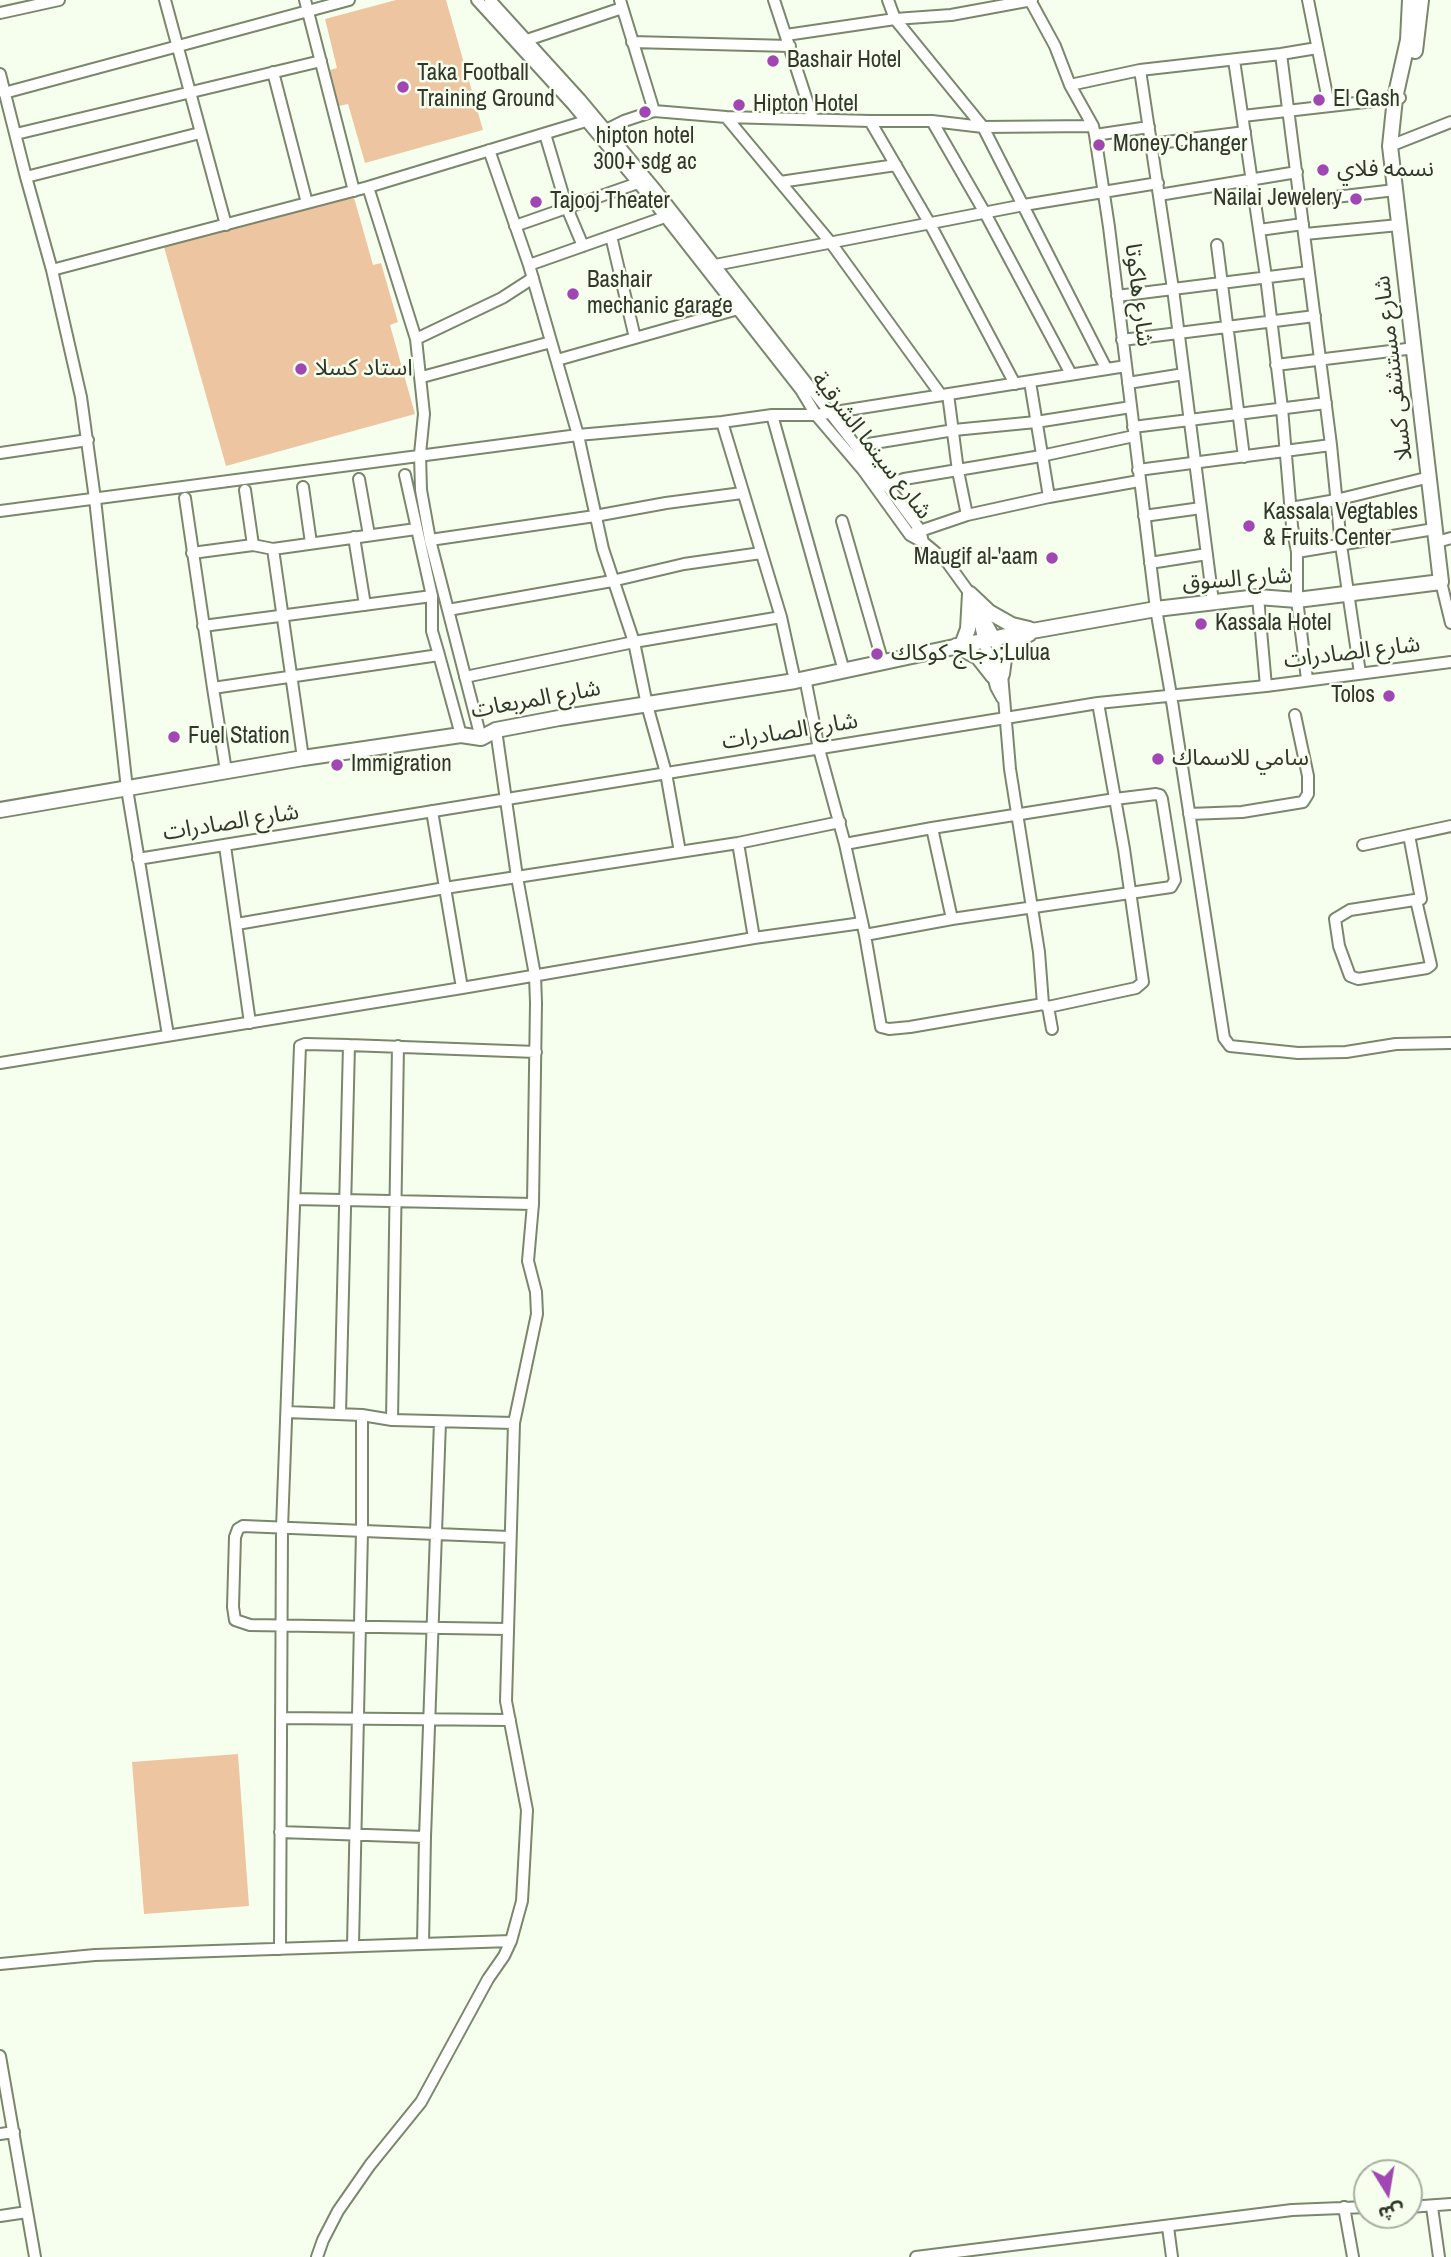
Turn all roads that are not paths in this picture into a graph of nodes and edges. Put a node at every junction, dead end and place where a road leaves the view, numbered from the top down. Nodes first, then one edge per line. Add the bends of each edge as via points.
1 (59, 0) edge
2 (165, 0) edge
3 (349, 0) edge
4 (477, 0) edge
5 (490, 0) edge
6 (774, 0) edge
7 (888, 0) edge
8 (1031, 0) edge
9 (1308, 0) edge
10 (1410, 0) edge
11 (1421, 0) edge
12 (621, 4) edge
13 (306, 6) edge
14 (0, 13) edge
15 (895, 19) junction
16 (786, 35) junction
17 (527, 40) junction
18 (632, 42) junction
19 (177, 46) junction
20 (790, 46) junction
21 (1317, 48) junction
22 (1280, 54) junction
23 (1234, 60) junction
24 (321, 61) junction
25 (1140, 69) junction
26 (273, 72) junction
27 (0, 74) edge
28 (1070, 86) junction
29 (189, 92) junction
30 (4, 93) junction
31 (1397, 102) junction
32 (1329, 105) junction
33 (654, 111) junction
34 (1289, 111) junction
35 (1243, 116) junction
36 (726, 117) junction
37 (813, 119) junction
38 (586, 121) junction
39 (870, 121) junction
40 (932, 121) junction
41 (1451, 122) edge
42 (983, 127) junction
43 (1149, 127) junction
44 (607, 130) junction
45 (1094, 130) junction
46 (1245, 132) junction
47 (200, 133) junction
48 (16, 134) junction
49 (545, 134) junction
50 (1151, 144) junction
51 (1390, 146) junction
52 (489, 150) junction
53 (896, 165) junction
54 (1297, 172) junction
55 (26, 177) junction
56 (1252, 178) junction
57 (780, 182) junction
58 (638, 183) junction
59 (1157, 183) junction
60 (368, 187) junction
61 (1103, 190) junction
62 (1395, 190) junction
63 (354, 191) junction
64 (1159, 195) junction
65 (1301, 201) junction
66 (307, 203) junction
67 (1024, 205) junction
68 (567, 208) junction
69 (985, 213) junction
70 (665, 217) junction
71 (930, 224) junction
72 (226, 225) junction
73 (1399, 225) junction
74 (515, 226) junction
75 (1304, 229) junction
76 (1259, 230) junction
77 (611, 236) junction
78 (831, 243) junction
79 (1217, 245) dead end
80 (583, 246) junction
81 (529, 265) junction
82 (715, 265) junction
83 (52, 270) junction
84 (1309, 272) junction
85 (1266, 277) junction
86 (533, 278) junction
87 (1222, 282) junction
88 (1172, 289) junction
89 (1117, 296) junction
90 (737, 309) junction
91 (1315, 316) junction
92 (1271, 322) junction
93 (1227, 327) junction
94 (1178, 333) junction
95 (635, 338) junction
96 (416, 339) junction
97 (1122, 340) junction
98 (551, 342) junction
99 (1415, 348) junction
100 (556, 360) junction
101 (1321, 360) junction
102 (1276, 365) junction
103 (1126, 366) junction
104 (1106, 368) junction
105 (1072, 374) junction
106 (1184, 374) junction
107 (422, 377) junction
108 (1030, 382) junction
109 (1128, 383) junction
110 (1014, 384) junction
111 (944, 395) junction
112 (1326, 403) junction
113 (1131, 407) junction
114 (1282, 408) junction
115 (829, 413) junction
116 (1239, 413) junction
117 (772, 415) junction
118 (816, 415) junction
119 (1189, 420) junction
120 (722, 422) junction
121 (1036, 422) junction
122 (954, 430) junction
123 (1134, 432) junction
124 (578, 435) junction
125 (88, 440) junction
126 (1331, 445) junction
127 (856, 446) junction
128 (1287, 451) junction
129 (0, 453) edge
130 (420, 454) junction
131 (1041, 456) junction
132 (1244, 457) junction
133 (1195, 463) junction
134 (958, 471) junction
135 (405, 475) dead end
136 (1139, 475) junction
137 (1430, 477) junction
138 (359, 479) dead end
139 (303, 487) dead end
140 (881, 487) junction
141 (244, 490) dead end
142 (743, 493) junction
143 (1049, 497) junction
144 (185, 498) dead end
145 (95, 499) junction
146 (1336, 500) junction
147 (1201, 508) junction
148 (1291, 508) junction
149 (0, 511) edge
150 (967, 515) junction
151 (595, 516) junction
152 (1144, 516) junction
153 (842, 521) dead end
154 (416, 529) junction
155 (915, 532) junction
156 (369, 535) junction
157 (1441, 536) edge
158 (354, 537) junction
159 (430, 540) junction
160 (310, 543) junction
161 (253, 545) junction
162 (1341, 545) junction
163 (273, 549) junction
164 (192, 552) junction
165 (1297, 552) junction
166 (761, 553) junction
167 (1207, 554) junction
168 (1150, 563) junction
169 (612, 581) junction
170 (1441, 582) junction
171 (1349, 592) junction
172 (432, 596) junction
173 (972, 596) junction
174 (1258, 597) junction
175 (1297, 600) junction
176 (1213, 602) junction
177 (366, 605) junction
178 (1156, 609) junction
179 (448, 610) junction
180 (282, 615) junction
181 (781, 617) junction
182 (1451, 623) edge
183 (203, 626) junction
184 (1037, 631) junction
185 (990, 639) junction
186 (634, 642) junction
187 (959, 646) junction
188 (439, 655) junction
189 (1451, 662) edge
190 (883, 663) junction
191 (844, 671) junction
192 (1360, 673) junction
193 (997, 675) junction
194 (291, 677) junction
195 (465, 677) junction
196 (800, 679) junction
197 (1307, 679) junction
198 (1266, 686) junction
199 (213, 688) junction
200 (1171, 695) junction
201 (1098, 703) junction
202 (647, 705) junction
203 (1295, 715) dead end
204 (1004, 718) junction
205 (496, 730) junction
206 (461, 735) junction
207 (481, 738) junction
208 (819, 749) junction
209 (303, 758) junction
210 (226, 771) junction
211 (666, 772) junction
212 (127, 789) junction
213 (506, 799) junction
214 (1115, 799) junction
215 (0, 810) edge
216 (432, 811) junction
217 (1017, 814) junction
218 (1189, 814) junction
219 (839, 822) junction
220 (1451, 826) edge
221 (932, 828) junction
222 (1409, 835) junction
223 (738, 843) junction
224 (845, 844) junction
225 (1363, 845) dead end
226 (225, 846) junction
227 (680, 852) junction
228 (138, 859) junction
229 (517, 877) junction
230 (445, 888) junction
231 (1131, 893) junction
232 (1421, 899) junction
233 (1032, 908) junction
234 (951, 919) junction
235 (862, 923) junction
236 (237, 924) junction
237 (864, 935) junction
238 (754, 938) junction
239 (535, 975) junction
240 (462, 988) junction
241 (1045, 1006) junction
242 (250, 1023) junction
243 (1052, 1029) dead end
244 (169, 1035) junction
245 (1451, 1043) edge
246 (349, 1045) junction
247 (398, 1046) junction
248 (536, 1052) junction
249 (0, 1063) edge
250 (295, 1199) junction
251 (345, 1201) junction
252 (395, 1202) junction
253 (533, 1204) junction
254 (287, 1412) junction
255 (340, 1414) junction
256 (362, 1415) junction
257 (392, 1420) junction
258 (440, 1422) junction
259 (514, 1423) junction
260 (282, 1528) junction
261 (362, 1531) junction
262 (435, 1534) junction
263 (509, 1537) junction
264 (282, 1624) junction
265 (359, 1625) junction
266 (432, 1628) junction
267 (508, 1629) junction
268 (281, 1718) junction
269 (358, 1718) junction
270 (429, 1720) junction
271 (510, 1720) junction
272 (280, 1832) junction
273 (354, 1835) junction
274 (425, 1837) junction
275 (511, 1941) junction
276 (423, 1944) junction
277 (353, 1945) junction
278 (280, 1949) junction
279 (0, 1964) edge
280 (0, 2056) edge
281 (14, 2132) junction
282 (0, 2134) edge
283 (1451, 2204) edge
284 (1344, 2207) junction
285 (1353, 2207) edge
286 (1423, 2207) edge
287 (1432, 2207) junction
288 (27, 2212) junction
289 (0, 2216) edge
290 (1168, 2227) junction
291 (35, 2257) edge
292 (317, 2257) edge
293 (916, 2257) edge
294 (1172, 2257) edge
295 (1353, 2257) edge
296 (1439, 2257) edge

1 - 14 street
2 - 19 street
3 - 13 street
4 - 38 street, شارع سينما الشرقية
5 - 17 street, شارع سينما الشرقية
6 - 16 street
7 - 15 street
8 - 15 street via 951,15
8 - 28 street, شارع هاكوتا
9 - 21 street
10 - 31 main road
11 - 31 main road via 1414,60 1407,87
12 - 17 street
12 - 18 street
13 - 19 street
13 - 24 street
15 - 16 street
15 - 42 street
16 - 20 street
17 - 44 street, شارع سينما الشرقية
18 - 20 street
18 - 33 street
19 - 29 street
19 - 30 street
20 - 37 street
21 - 22 street
21 - 32 street
22 - 23 street
22 - 34 street
23 - 25 street
23 - 35 street
24 - 26 street
24 - 63 street
25 - 28 street
25 - 43 street
26 - 29 street
26 - 66 street
27 - 30 street
28 - 45 street, شارع هاكوتا
29 - 47 street
29 - 48 street
30 - 48 street
31 - 32 street
31 - 51 main road, شارع مستشفى كسلا
32 - 34 street
33 - 36 street
33 - 44 street
34 - 35 street
34 - 54 street
35 - 46 street
36 - 37 street
36 - 57 street
37 - 39 street
38 - 49 street
38 - 58 street, شارع سينما الشرقية
39 - 40 street
39 - 53 street
40 - 42 street
40 - 69 street
41 - 51 street
42 - 45 street
42 - 67 street
43 - 45 street
43 - 50 street
44 - 82 street, شارع سينما الشرقية
45 - 61 street, شارع هاكوتا
46 - 50 street
46 - 56 street
47 - 55 street
47 - 72 street
48 - 55 street
49 - 52 street
49 - 68 street
50 - 59 street
51 - 62 main road, شارع مستشفى كسلا
52 - 60 street
52 - 74 street
53 - 57 street
53 - 71 street
54 - 56 street
54 - 65 street
55 - 83 street
56 - 64 street
56 - 76 street
57 - 78 street
58 - 68 street
58 - 70 street, شارع سينما الشرقية
59 - 61 street
59 - 64 street
60 - 63 street
60 - 96 street
61 - 67 street
61 - 89 street, شارع هاكوتا
62 - 65 street
62 - 73 main road, شارع مستشفى كسلا
63 - 66 street
64 - 88 street
65 - 75 street
66 - 72 street
67 - 69 street
67 - 104 street
68 - 74 street
68 - 80 street
69 - 71 street
69 - 105 street
70 - 77 street
70 - 90 street, شارع سينما الشرقية
71 - 78 street
71 - 110 street
72 - 83 street
73 - 75 street
73 - 99 main road, شارع مستشفى كسلا
74 - 81 street
75 - 76 street
75 - 84 street
76 - 85 street
77 - 80 street
77 - 95 street
78 - 82 street
78 - 111 street
79 - 87 street
80 - 81 street
81 - 86 street
82 - 115 street, شارع سينما الشرقية
83 - 125 street
84 - 85 street
84 - 91 street
85 - 87 street
85 - 92 street
86 - 96 street
86 - 98 street
87 - 88 street
87 - 93 street
88 - 89 street
88 - 94 street
89 - 97 street, شارع هاكوتا
90 - 95 street
90 - 118 street, شارع سينما الشرقية
91 - 92 street
91 - 101 street
92 - 93 street
92 - 102 street
93 - 94 street
93 - 116 street
94 - 97 street
94 - 106 street
95 - 100 street
96 - 107 street
97 - 103 street, شارع هاكوتا
98 - 100 street
98 - 107 street
99 - 101 street
99 - 137 main road, شارع مستشفى كسلا
100 - 124 street
101 - 102 street
101 - 112 street
102 - 114 street
103 - 104 street
103 - 109 street, شارع هاكوتا
104 - 105 street
105 - 108 street
106 - 109 street
106 - 119 street
107 - 130 street
108 - 110 street
108 - 121 street
109 - 113 street, شارع هاكوتا
110 - 111 street
111 - 115 street
111 - 122 street
112 - 114 street
112 - 126 street
113 - 121 street
113 - 123 street, شارع هاكوتا
114 - 116 street
114 - 128 street
115 - 118 street
115 - 127 street, شارع سينما الشرقية
116 - 119 street
116 - 132 street
117 - 118 street
117 - 120 street
117 - 191 street
118 - 140 street, شارع سينما الشرقية
119 - 123 street
119 - 133 street
120 - 124 street
120 - 142 street
121 - 122 street
121 - 131 street
122 - 127 street
122 - 134 street
123 - 131 street
123 - 136 street, شارع هاكوتا
124 - 130 street
124 - 151 street
125 - 129 street
125 - 145 street
126 - 128 street
126 - 146 street
127 - 140 street, شارع سينما الشرقية
128 - 132 street
128 - 148 street
130 - 145 street
130 - 159 street
131 - 134 street
131 - 143 street
132 - 133 street
133 - 136 street
133 - 147 street
134 - 140 street via 904,478
134 - 150 street
135 - 154 street
136 - 143 street
136 - 152 street, شارع هاكوتا
137 - 146 street
137 - 157 main road, شارع مستشفى كسلا
138 - 156 street
139 - 160 street
140 - 155 street, شارع سينما الشرقية
141 - 161 street
142 - 151 street
142 - 166 street
143 - 150 street
144 - 164 street
145 - 149 street
145 - 212 street
146 - 148 street
146 - 162 street
147 - 152 street
147 - 167 street
148 - 165 street
150 - 155 street
151 - 159 street
151 - 169 street
152 - 168 street, شارع هاكوتا
153 - 190 street
154 - 156 street
154 - 172 street
155 - 173 street, شارع سينما الشرقية via 947,562
156 - 158 street
157 - 162 street
157 - 170 main road, شارع مستشفى كسلا
158 - 160 street
158 - 177 street
159 - 179 street
160 - 163 street
161 - 163 street
161 - 164 street
162 - 165 street
162 - 171 street
163 - 180 street
164 - 183 street
165 - 175 street
166 - 169 street
166 - 181 street
167 - 168 street
167 - 176 street
168 - 178 street, شارع هاكوتا
169 - 179 street
169 - 186 street
170 - 171 main road, شارع السوق
170 - 182 street, شارع مستشفى كسلا
171 - 175 main road, شارع السوق
171 - 192 street
172 - 177 street
172 - 188 street via 432,631
173 - 184 main road via 1012,625
173 - 185 street
173 - 187 main road via 968,629
174 - 175 main road, شارع السوق
174 - 176 main road, شارع السوق
174 - 198 street
175 - 197 street
176 - 178 main road, شارع السوق
177 - 180 street
178 - 184 main road, شارع السوق
178 - 200 street, شارع هاكوتا
179 - 195 street
180 - 183 street
180 - 194 street
181 - 186 street
181 - 196 street
183 - 199 street
184 - 185 main road, شارع المربعات
184 - 193 main road via 1012,646
185 - 187 main road, شارع المربعات
185 - 193 street
186 - 195 street
186 - 202 street
187 - 190 main road, شارع المربعات
187 - 193 main road
188 - 194 street
188 - 206 street
189 - 192 street, شارع الصادرات
190 - 191 main road, شارع المربعات
191 - 196 main road, شارع المربعات
192 - 197 street, شارع الصادرات
193 - 204 street
194 - 199 street
194 - 209 street
195 - 207 street
196 - 202 main road, شارع المربعات
196 - 208 street
197 - 198 street, شارع الصادرات
198 - 200 street, شارع الصادرات
199 - 210 street
200 - 201 street, شارع الصادرات
200 - 218 street, شارع هاكوتا
201 - 204 street, شارع الصادرات
201 - 214 street
202 - 205 main road, شارع المربعات
202 - 211 street
203 - 218 street via 1308,776 1303,802 1242,812
204 - 208 street, شارع الصادرات
204 - 217 street
205 - 207 main road, شارع المربعات
205 - 213 street
206 - 207 main road, شارع المربعات
206 - 209 main road, شارع المربعات
208 - 211 street, شارع الصادرات
208 - 219 street
209 - 210 main road, شارع المربعات
210 - 212 main road, شارع المربعات
211 - 213 street, شارع الصادرات
211 - 227 street
212 - 215 main road, شارع المربعات
212 - 228 street
213 - 216 street, شارع الصادرات
213 - 229 street
214 - 217 street
214 - 231 street
214 - 231 street via 1156,794 1162,799 1175,883
216 - 226 street, شارع الصادرات
216 - 230 street
217 - 221 street
217 - 233 street
218 - 245 street, شارع هاكوتا via 1226,1043 1298,1053
219 - 223 street
219 - 224 street
220 - 222 street
221 - 224 street
221 - 234 street
222 - 225 street
222 - 232 street
223 - 227 street
223 - 238 street
224 - 235 street
226 - 228 street, شارع الصادرات
226 - 236 street
227 - 229 street
228 - 244 street
229 - 230 street
229 - 239 street
230 - 236 street
230 - 240 street
231 - 233 street
231 - 241 street via 1143,982 1136,988
232 - 232 street via 1416,900 1431,965 1358,979 1350,976 1335,919 1350,910
233 - 234 street
233 - 241 street
234 - 237 street
235 - 237 street
235 - 238 street
236 - 242 street
237 - 241 street via 881,1027 910,1027
238 - 239 street
239 - 240 street
239 - 248 street
240 - 242 street
241 - 243 street
242 - 244 street
244 - 249 street
246 - 247 street
246 - 250 street via 300,1046
246 - 251 street
247 - 248 street
247 - 252 street
248 - 253 street
250 - 251 street
250 - 254 street
251 - 252 street
251 - 255 street
252 - 253 street
252 - 257 street
253 - 259 street via 528,1261 537,1314
254 - 255 street
254 - 260 street
255 - 256 street
256 - 257 street
256 - 261 street
257 - 258 street
258 - 259 street
258 - 262 street
259 - 263 street
260 - 261 street
260 - 264 street
260 - 264 street via 238,1529 233,1607 235,1620 241,1623
261 - 262 street
261 - 265 street
262 - 263 street
262 - 266 street
263 - 267 street
264 - 265 street
264 - 268 street
265 - 266 street
265 - 269 street
266 - 267 street
266 - 270 street
267 - 271 street via 506,1701
268 - 269 street
268 - 272 street
269 - 270 street
269 - 273 street
270 - 271 street
270 - 274 street
271 - 275 street via 527,1810 522,1901
272 - 273 street
272 - 278 street
273 - 274 street
273 - 277 street
274 - 276 street
275 - 276 street
275 - 292 street via 421,2102 338,2211
276 - 277 street
277 - 278 street
278 - 279 street via 95,1955
280 - 281 street
281 - 282 street
281 - 288 street
283 - 287 street
284 - 285 street
284 - 290 street
284 - 295 street
286 - 287 street
287 - 296 street
288 - 289 street
288 - 291 street
290 - 293 street
290 - 294 street

